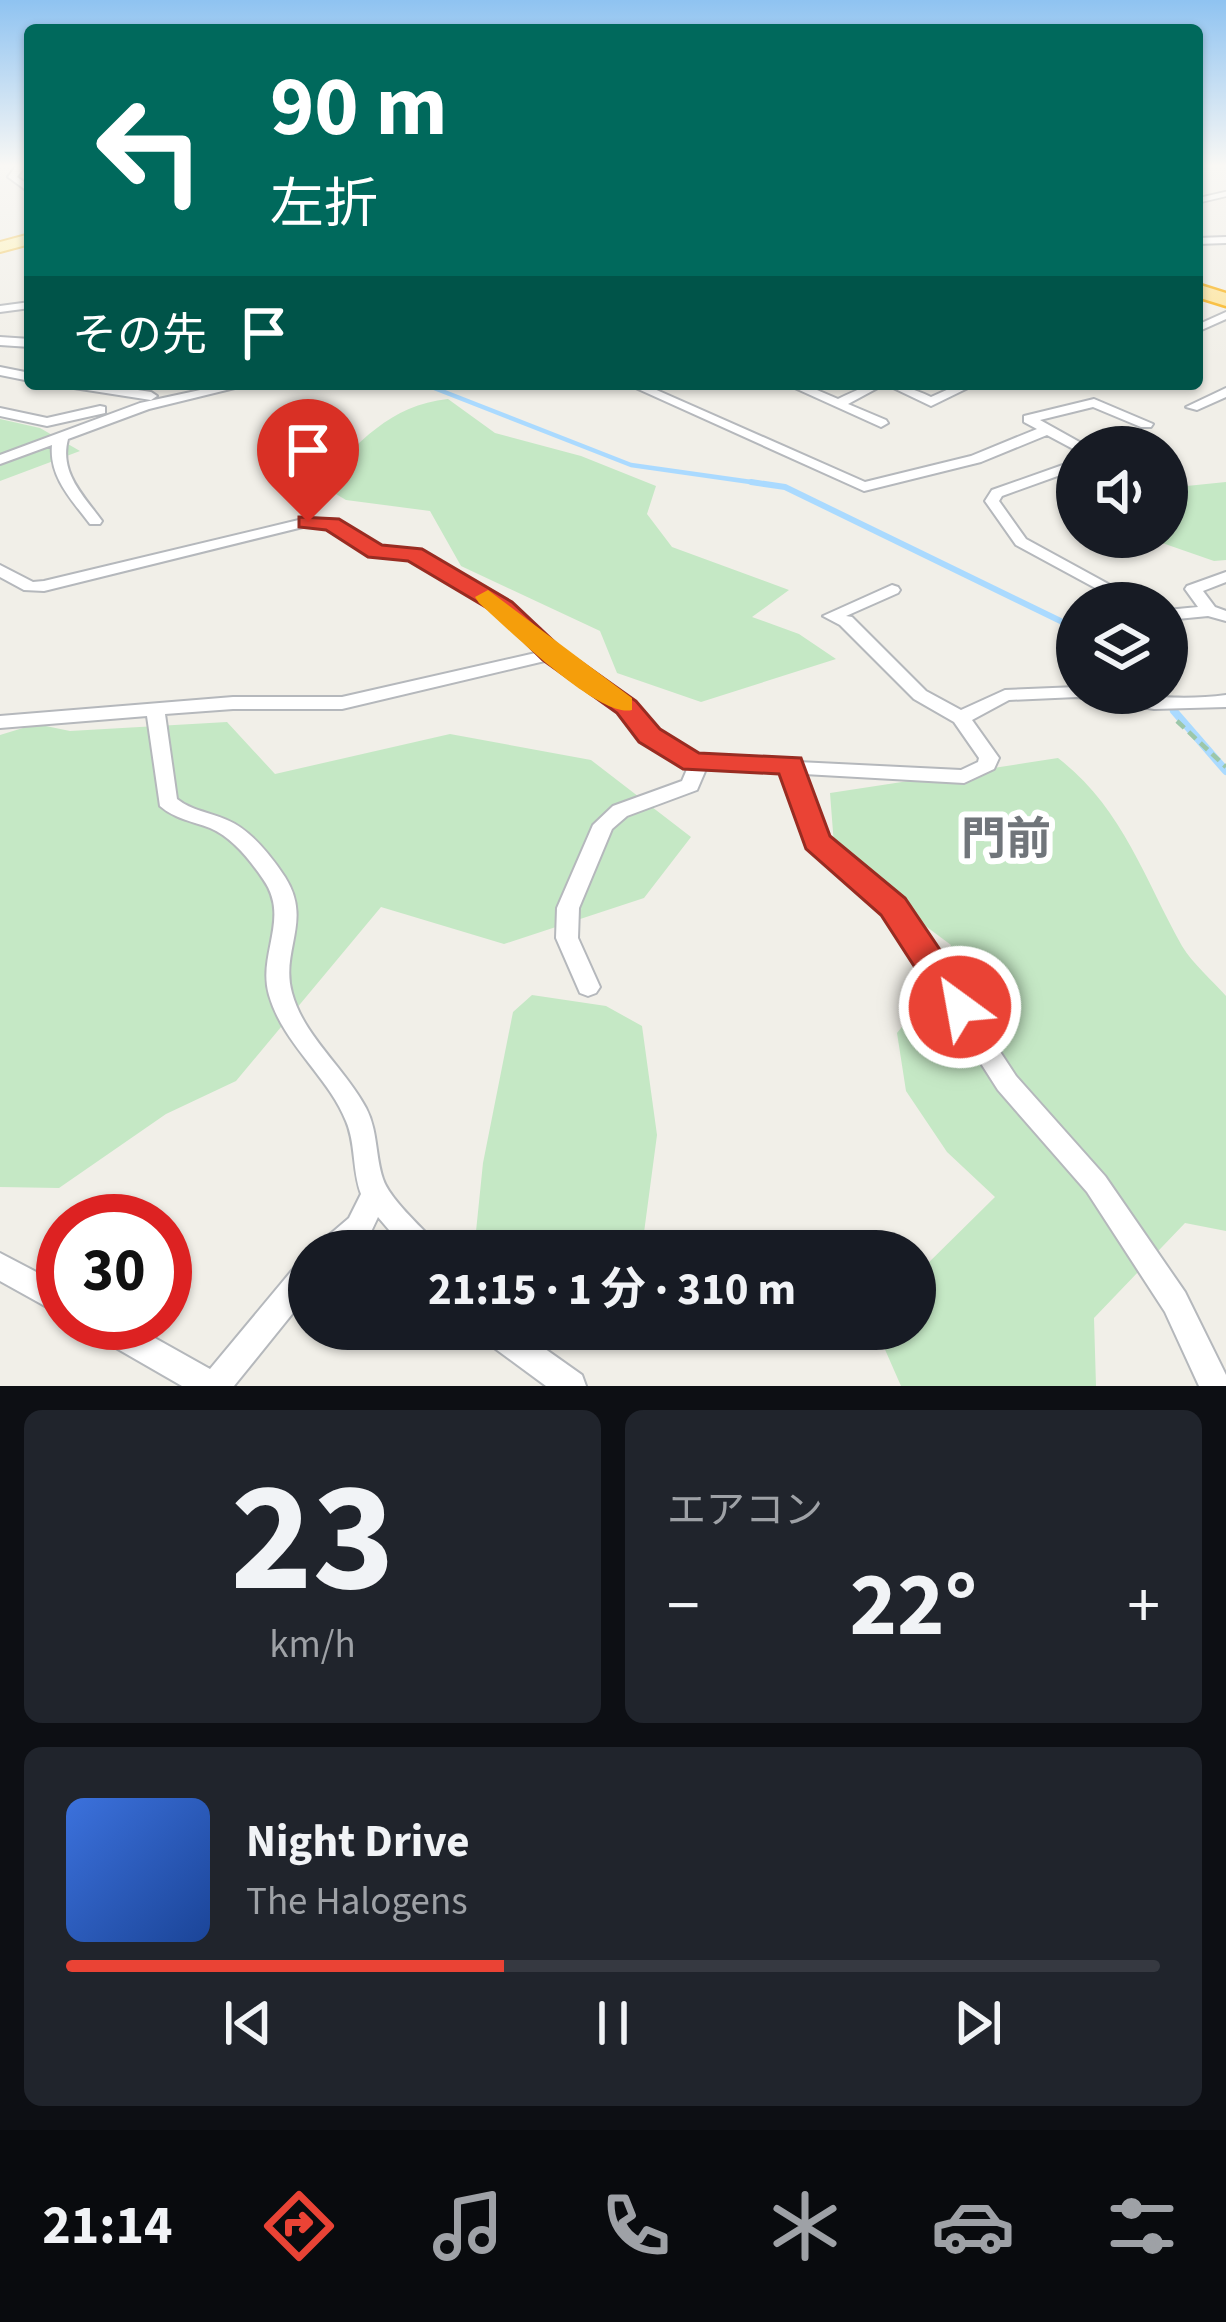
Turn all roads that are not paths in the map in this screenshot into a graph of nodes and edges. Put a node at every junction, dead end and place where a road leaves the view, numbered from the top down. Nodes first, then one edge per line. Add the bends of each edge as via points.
1 (112, 390) edge
2 (164, 390) edge
3 (218, 390) edge
4 (646, 390) edge
5 (806, 390) edge
6 (867, 390) edge
7 (904, 390) edge
8 (957, 390) edge
9 (1226, 392) edge
10 (151, 396) junction
11 (838, 404) junction
12 (1192, 407) dead end
13 (0, 412) edge
14 (881, 422) dead end
15 (1146, 424) dead end
16 (1046, 430) junction
17 (1056, 435) edge
18 (62, 436) junction
19 (0, 460) edge
20 (1056, 472) edge
21 (95, 521) dead end
22 (0, 570) edge
23 (1226, 577) edge
24 (1096, 582) edge
25 (892, 590) dead end
26 (1218, 613) edge
27 (1188, 614) edge
28 (552, 654) junction
29 (1056, 694) edge
30 (1226, 701) edge
31 (1188, 704) edge
32 (156, 712) junction
33 (961, 718) junction
34 (0, 722) edge
35 (699, 763) junction
36 (791, 765) junction
37 (588, 986) dead end
38 (375, 1194) junction
39 (356, 1230) edge
40 (406, 1230) edge
41 (0, 1266) edge
42 (36, 1287) edge
43 (288, 1296) edge
44 (148, 1350) edge
45 (521, 1350) edge
46 (213, 1386) edge
47 (571, 1386) edge
48 (1215, 1386) edge

1 - 10 street
2 - 10 street
3 - 18 street
4 - 16 street via 864,487 976,459
5 - 11 street
6 - 11 street
7 - 8 street via 931,402
9 - 12 street
10 - 13 street via 47,422
11 - 14 street
15 - 16 street via 1094,404 1029,418
16 - 17 street
18 - 19 street
18 - 21 street via 57,467
20 - 24 street via 992,501 1021,542
22 - 28 street via 44,586 320,521 365,548 414,554 503,607
23 - 26 street via 1193,589
25 - 33 street via 831,616 846,621 920,695
26 - 27 street
28 - 32 street via 342,703
28 - 35 street via 626,707 650,735
29 - 33 street via 1005,695
30 - 31 street
32 - 34 street
32 - 38 street via 166,801 225,827 283,891 290,927 280,995 359,1118 364,1174
33 - 36 street via 989,758 964,777
35 - 36 street
35 - 37 street via 690,785 603,825 568,908 567,938
36 - 48 street via 817,842 893,907 1007,1083 1096,1184 1175,1302
38 - 39 street
38 - 40 street
41 - 42 street
43 - 46 street
44 - 46 street
45 - 47 street

